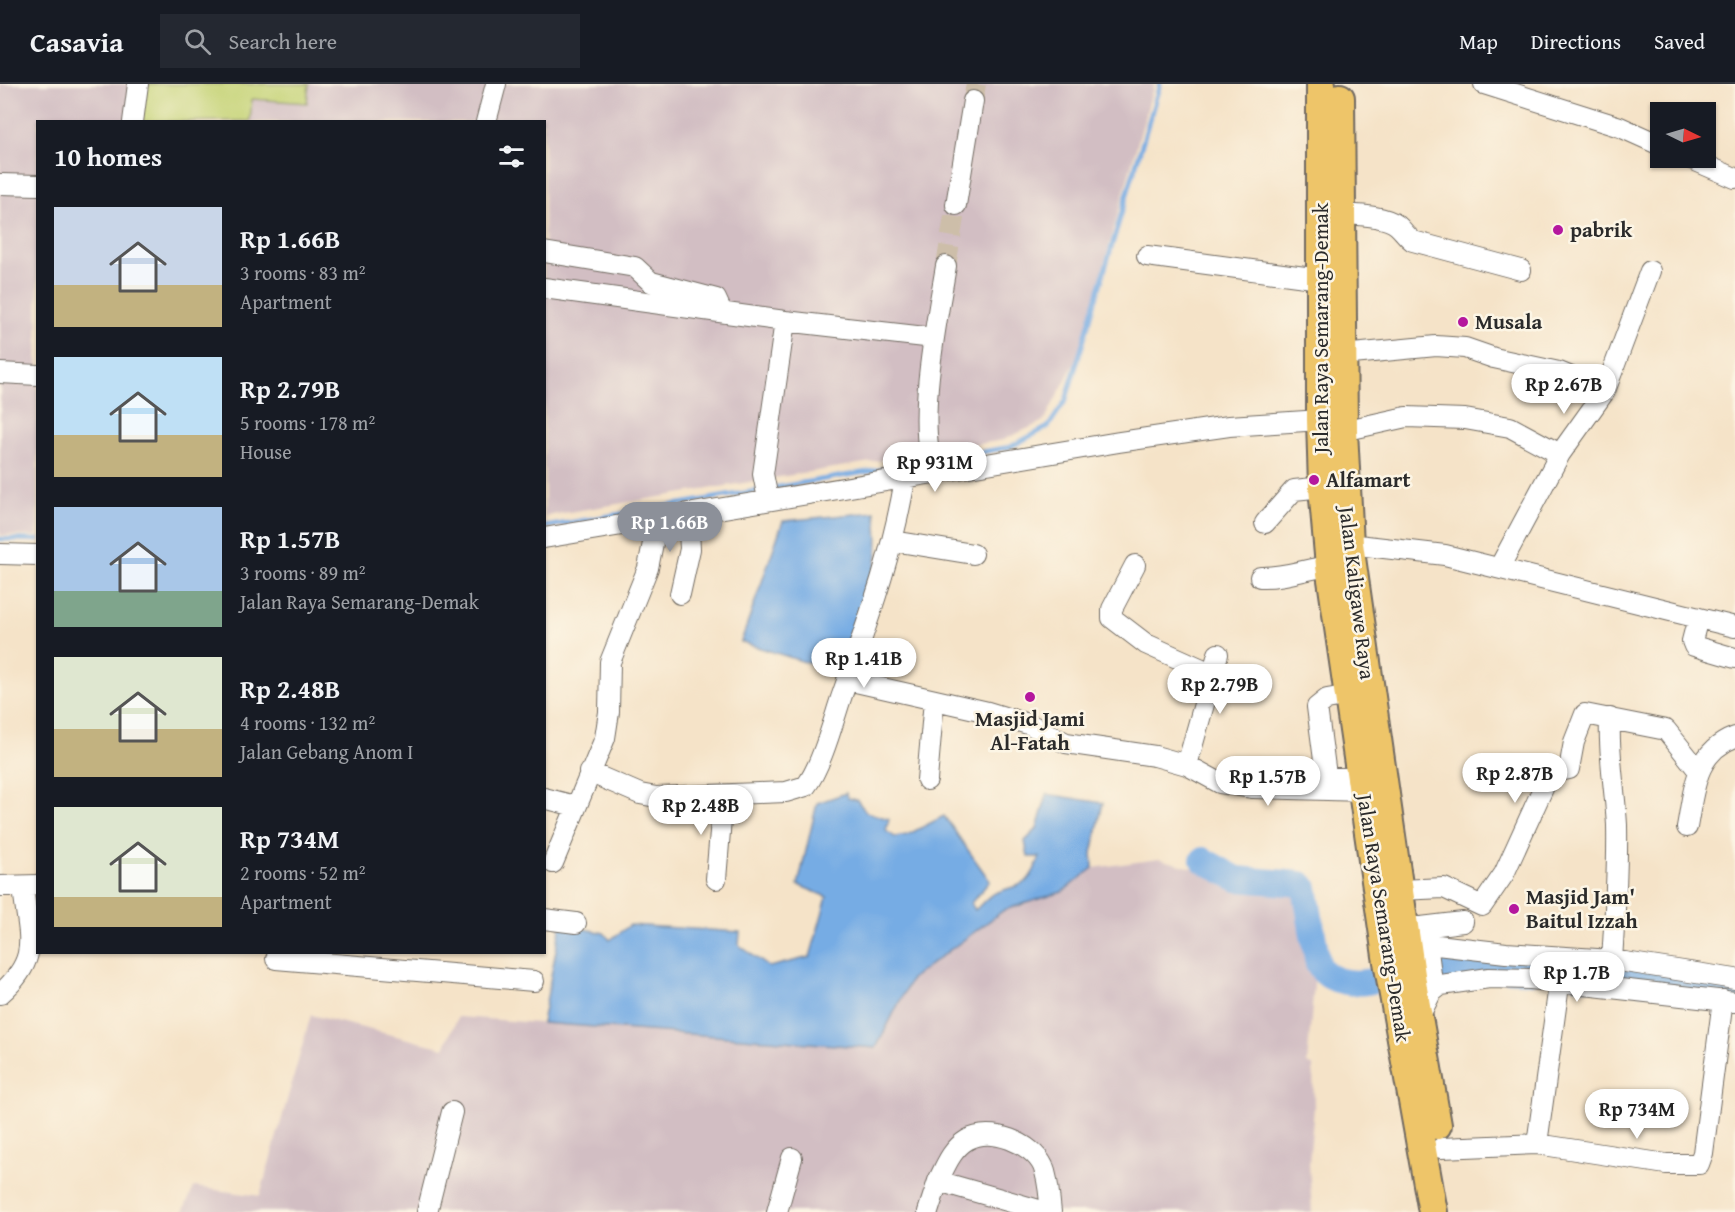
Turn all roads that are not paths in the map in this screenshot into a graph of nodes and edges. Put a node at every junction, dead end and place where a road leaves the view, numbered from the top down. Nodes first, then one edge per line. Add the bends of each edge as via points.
1 (138, 84) edge
2 (496, 84) edge
3 (1321, 84) edge
4 (1340, 84) edge
5 (1345, 84) edge
6 (1484, 84) edge
7 (973, 101) tunnel mouth
8 (133, 120) edge
9 (487, 120) edge
10 (1340, 122) junction
11 (1650, 140) edge
12 (1712, 168) edge
13 (1735, 178) edge
14 (0, 184) edge
15 (36, 185) edge
16 (956, 205) tunnel mouth
17 (1350, 215) junction
18 (546, 252) edge
19 (1148, 256) dead end
20 (946, 266) tunnel mouth
21 (1521, 270) dead end
22 (1650, 271) dead end
23 (1320, 279) junction
24 (546, 288) edge
25 (722, 312) junction
26 (785, 321) junction
27 (934, 338) junction
28 (1342, 356) junction
29 (0, 373) edge
30 (36, 375) edge
31 (1605, 391) junction
32 (1332, 426) junction
33 (1560, 454) junction
34 (934, 470) junction
35 (905, 478) junction
36 (1315, 487) junction
37 (768, 498) junction
38 (688, 513) junction
39 (658, 518) junction
40 (1264, 523) dead end
41 (546, 538) edge
42 (893, 541) junction
43 (1349, 544) junction
44 (0, 554) edge
45 (973, 554) dead end
46 (36, 555) edge
47 (1135, 565) dead end
48 (1330, 566) junction
49 (1499, 568) junction
50 (1260, 577) dead end
51 (680, 594) dead end
52 (1698, 618) junction
53 (1735, 627) edge
54 (1218, 654) dead end
55 (1735, 658) edge
56 (1213, 674) junction
57 (847, 680) junction
58 (934, 700) junction
59 (1610, 718) junction
60 (1735, 737) edge
61 (1187, 765) junction
62 (1698, 770) junction
63 (589, 772) junction
64 (927, 780) dead end
65 (1354, 781) junction
66 (723, 796) junction
67 (546, 799) edge
68 (575, 806) junction
69 (1687, 827) dead end
70 (553, 863) dead end
71 (716, 879) dead end
72 (0, 886) edge
73 (30, 886) edge
74 (1400, 890) junction
75 (546, 919) edge
76 (1463, 922) dead end
77 (576, 923) dead end
78 (276, 959) dead end
79 (1612, 960) junction
80 (423, 962) edge
81 (1416, 969) junction
82 (1561, 970) junction
83 (1735, 979) edge
84 (534, 981) dead end
85 (0, 994) edge
86 (1729, 1001) edge
87 (452, 1112) dead end
88 (1537, 1144) junction
89 (1440, 1148) junction
90 (792, 1158) dead end
91 (938, 1181) junction
92 (427, 1212) edge
93 (777, 1212) edge
94 (928, 1212) edge
95 (1046, 1212) edge
96 (1051, 1212) edge
97 (1433, 1212) edge
98 (1453, 1212) edge

1 - 8 street
2 - 9 street
3 - 23 highway, Jalan Raya Semarang-Demak
4 - 10 highway, Jalan Kaligawe Raya
5 - 10 highway
6 - 11 street via 1620,127
7 - 16 street
10 - 17 highway, Jalan Kaligawe Raya
12 - 13 street
14 - 15 street
17 - 21 street via 1388,220 1413,241
17 - 28 highway, Jalan Kaligawe Raya
18 - 25 street via 635,267 651,282 716,298
19 - 23 street
20 - 27 street
22 - 31 street
23 - 32 highway, Jalan Raya Semarang-Demak
24 - 25 street
25 - 26 street
26 - 27 street
26 - 37 street via 763,474
27 - 34 street via 926,428
28 - 31 street via 1436,346 1465,348 1559,372
28 - 32 highway, Jalan Kaligawe Raya
29 - 30 street
31 - 33 street
32 - 33 street via 1406,417 1465,419 1510,427
32 - 34 street via 1229,426
32 - 36 highway, Jalan Raya Semarang-Demak
32 - 43 highway, Jalan Kaligawe Raya
33 - 49 street
34 - 35 street
35 - 37 street
35 - 42 street
36 - 40 street via 1290,493
36 - 48 highway, Jalan Raya Semarang-Demak
37 - 38 street
38 - 39 street
38 - 51 street via 690,549
39 - 41 street
39 - 63 street via 648,568 610,662 608,728
42 - 45 street
42 - 57 street
43 - 49 street via 1445,555
43 - 74 highway, Jalan Kaligawe Raya
44 - 46 street
47 - 56 street via 1112,609 1112,618 1146,644
48 - 50 street via 1281,578
48 - 65 highway, Jalan Raya Semarang-Demak via 1339,697
49 - 52 street
52 - 53 street
52 - 55 street via 1694,646
54 - 56 street
56 - 61 street
57 - 58 street
57 - 66 street via 806,786 786,792
58 - 61 street via 1031,725 1066,742 1142,753
58 - 64 street
59 - 62 street via 1666,730
59 - 74 street via 1588,713 1583,716 1569,769 1551,771 1504,874 1482,906 1444,888
59 - 79 street via 1609,752 1617,825
60 - 62 street via 1713,749
61 - 65 street via 1220,783 1253,788
62 - 69 street
63 - 66 street via 650,796
63 - 68 street
65 - 81 highway, Jalan Raya Semarang-Demak
66 - 71 street
67 - 68 street
68 - 70 street
72 - 73 street
73 - 85 street via 29,953 24,970
74 - 81 highway, Jalan Kaligawe Raya
75 - 77 street
76 - 81 street
78 - 80 street
79 - 82 street
79 - 83 street
80 - 84 street
81 - 82 street via 1506,953
81 - 82 street via 1444,983
81 - 89 highway
81 - 97 highway, Jalan Raya Semarang-Demak
82 - 86 street
82 - 88 street
86 - 88 street via 1699,1164 1666,1164
87 - 92 street
88 - 89 street
89 - 98 highway
90 - 93 street
91 - 94 street
91 - 95 street
91 - 96 street via 953,1152 968,1139 982,1135 1008,1138 1031,1150 1042,1165

